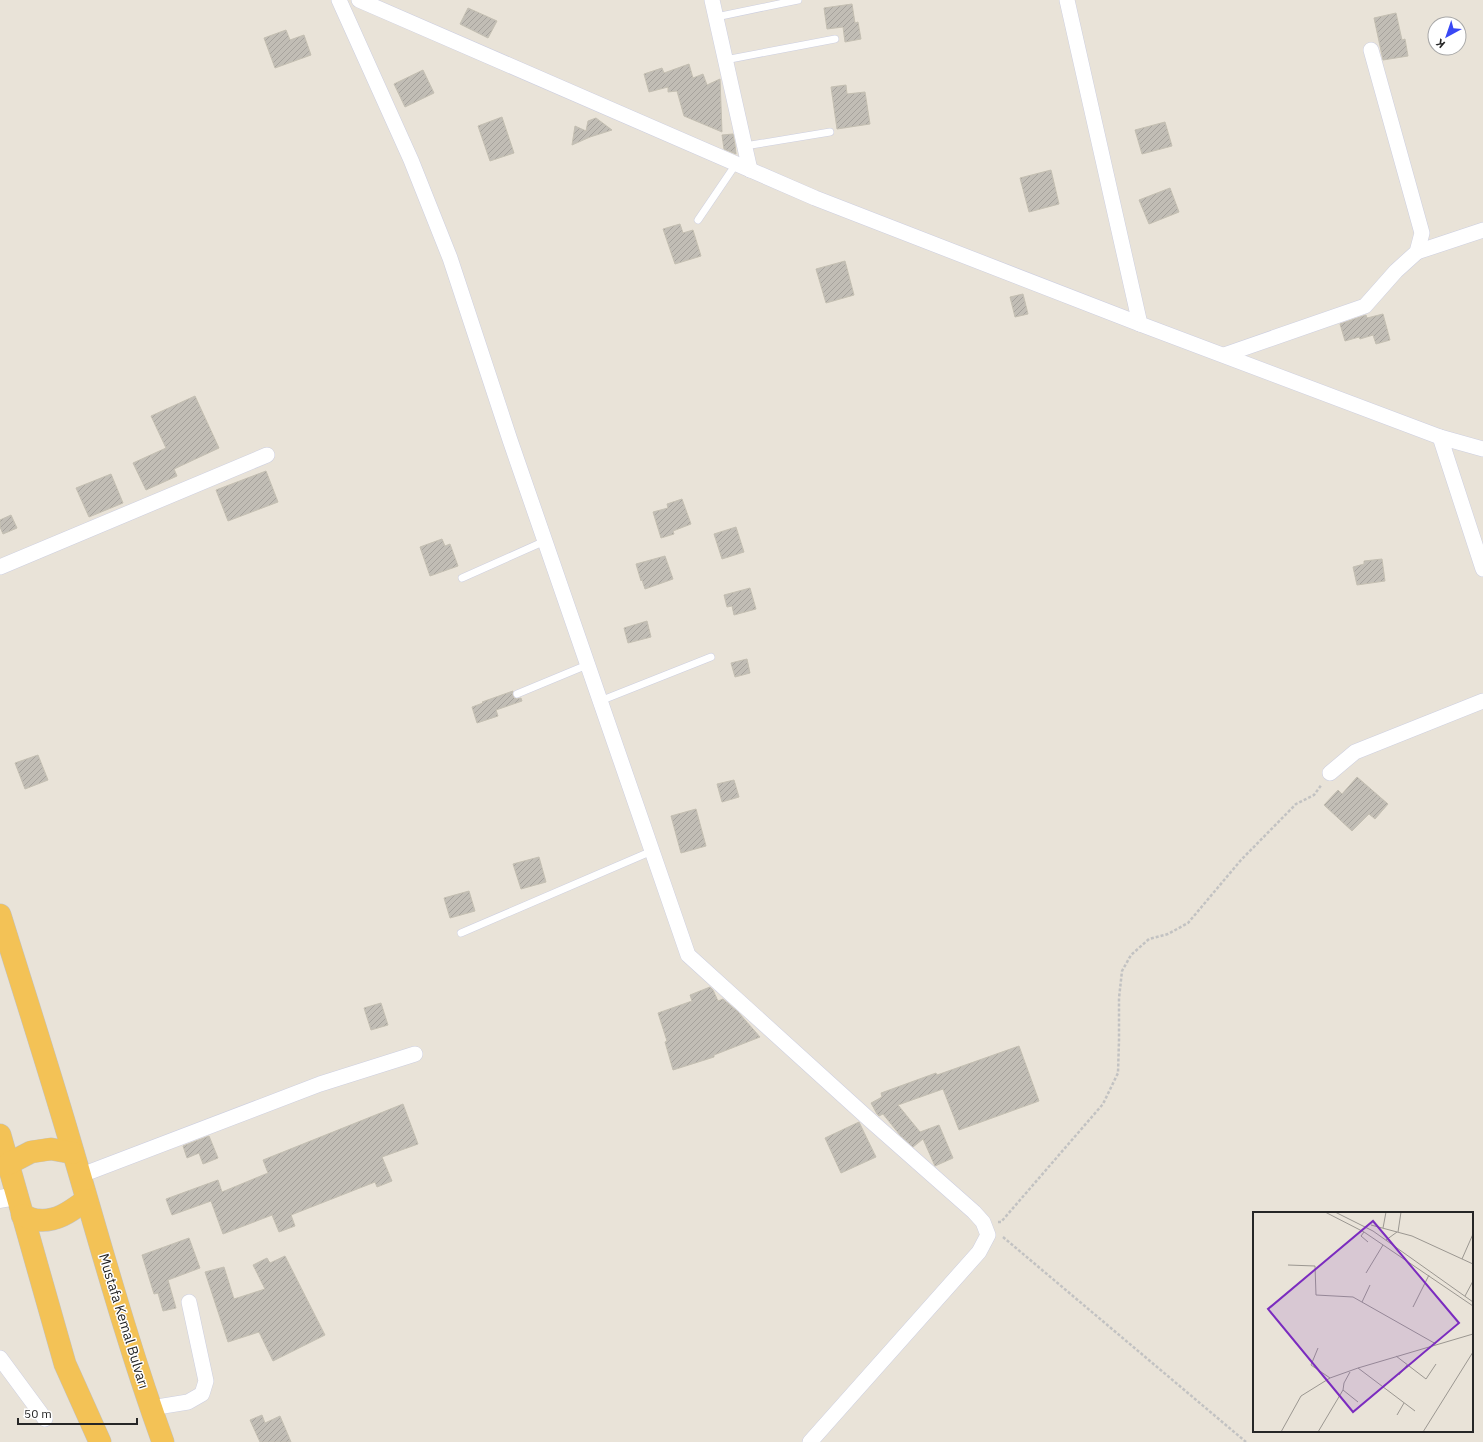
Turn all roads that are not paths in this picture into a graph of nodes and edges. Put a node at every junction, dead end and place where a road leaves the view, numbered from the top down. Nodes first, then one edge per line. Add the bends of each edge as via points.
1 (338, 0) edge
2 (359, 0) edge
3 (712, 0) edge
4 (798, 0) edge
5 (1067, 0) edge
6 (716, 17) junction
7 (835, 39) dead end
8 (1371, 50) dead end
9 (725, 60) junction
10 (830, 132) dead end
11 (745, 146) junction
12 (736, 164) junction
13 (750, 170) junction
14 (698, 220) dead end
15 (1483, 230) edge
16 (1417, 252) junction
17 (1140, 324) junction
18 (1224, 355) junction
19 (1440, 437) junction
20 (1483, 449) edge
21 (267, 456) dead end
22 (545, 541) junction
23 (0, 567) edge
24 (1483, 569) edge
25 (462, 578) dead end
26 (711, 657) dead end
27 (587, 665) junction
28 (518, 694) dead end
29 (600, 701) junction
30 (1483, 701) edge
31 (1330, 773) road end
32 (652, 852) junction
33 (0, 915) edge
34 (461, 934) dead end
35 (415, 1054) dead end
36 (0, 1135) edge
37 (73, 1153) junction
38 (8, 1164) junction
39 (79, 1176) junction
40 (86, 1200) junction
41 (13, 1204) edge
42 (190, 1302) dead end
43 (0, 1358) edge
44 (150, 1408) junction
45 (45, 1419) dead end
46 (100, 1442) edge
47 (163, 1442) edge
48 (810, 1442) edge

1 - 22 street via 411,160 450,258
2 - 12 street
3 - 6 street
4 - 6 lane
5 - 17 street
6 - 9 street
7 - 9 lane
8 - 16 street via 1422,233
9 - 11 street
10 - 11 lane
11 - 13 street
12 - 13 street
12 - 14 lane
13 - 17 street via 814,198
15 - 16 street
16 - 18 street via 1365,306
17 - 18 street
18 - 19 street
19 - 20 street
19 - 24 street
21 - 23 street
22 - 25 lane
22 - 27 street
26 - 29 lane
27 - 28 lane
27 - 29 street
29 - 32 street
30 - 31 street via 1355,752
32 - 34 lane
32 - 48 street via 688,955 974,1212 983,1222 988,1235 979,1252
33 - 37 highway, Mustafa Kemal Bulvarı
35 - 39 street via 320,1084
36 - 38 highway
37 - 38 highway via 52,1149 31,1152
37 - 39 highway, Mustafa Kemal Bulvarı
38 - 41 highway
39 - 40 highway, Mustafa Kemal Bulvarı
40 - 41 highway via 55,1219 37,1220
40 - 44 highway, Mustafa Kemal Bulvarı
41 - 46 highway via 65,1364
42 - 44 street via 206,1382 202,1394 188,1402
43 - 45 street
44 - 47 highway, Mustafa Kemal Bulvarı

